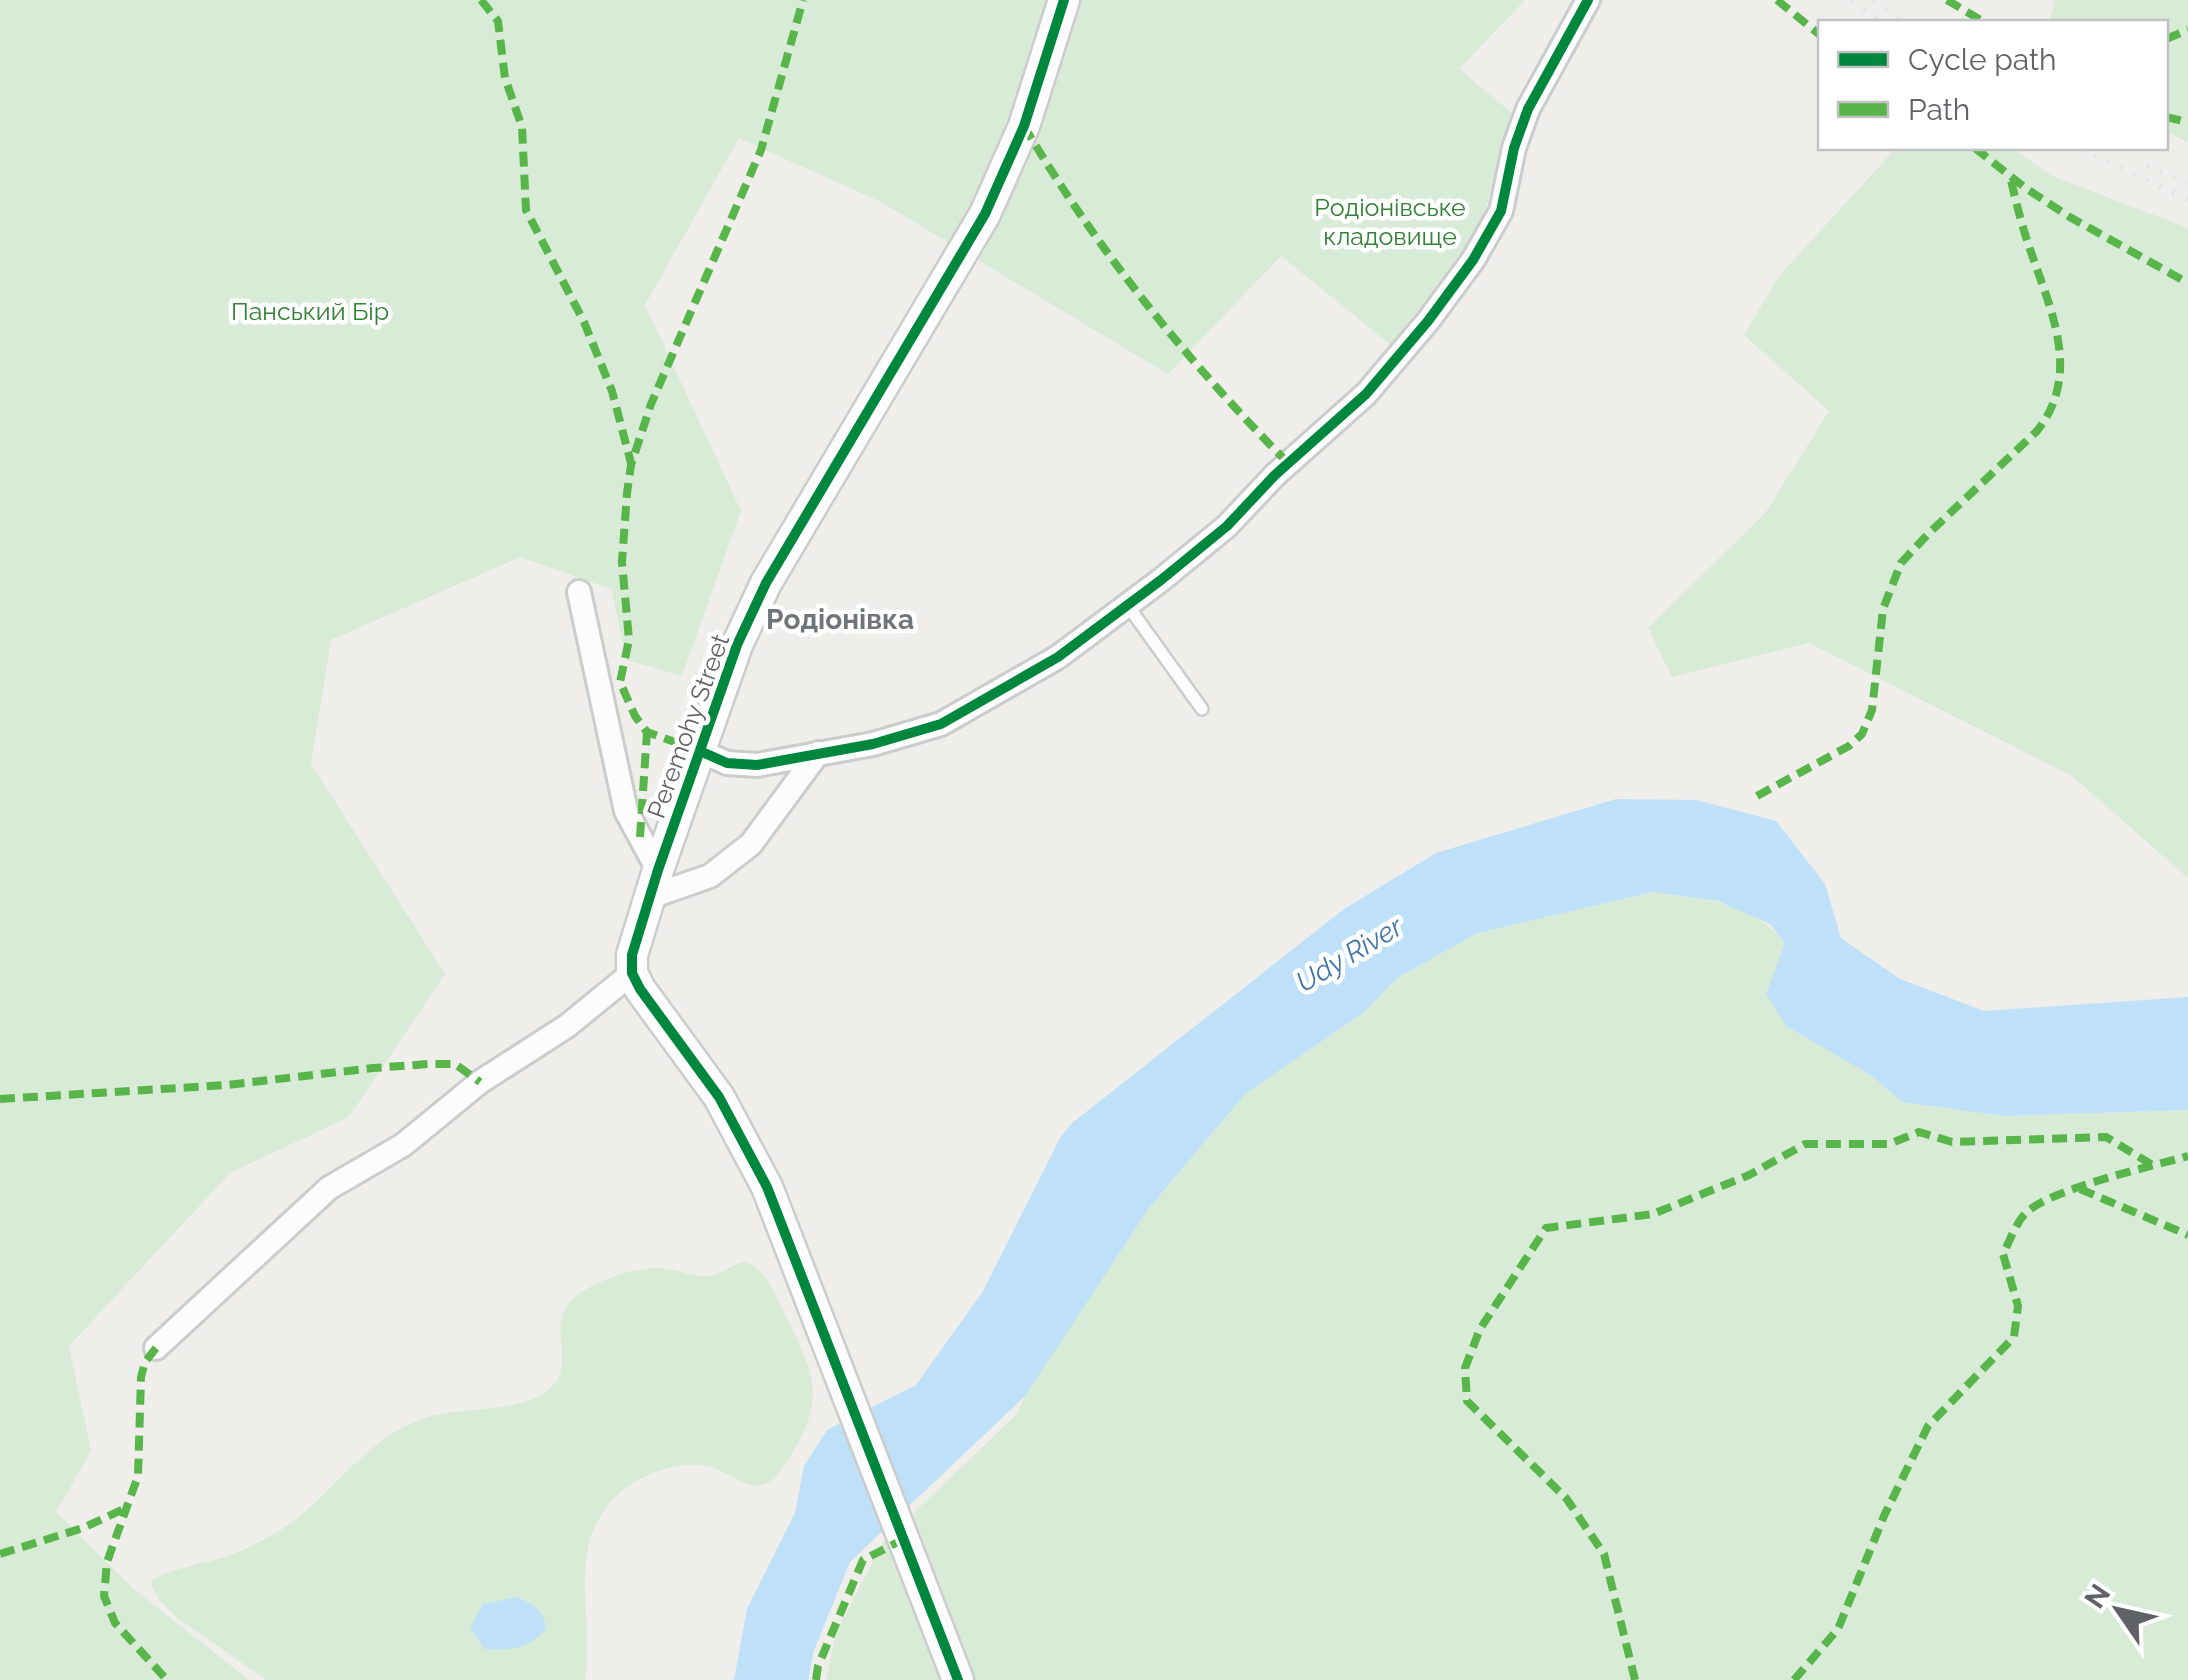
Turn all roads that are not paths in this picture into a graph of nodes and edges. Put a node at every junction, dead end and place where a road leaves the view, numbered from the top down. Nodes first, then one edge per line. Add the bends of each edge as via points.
1 (1064, 0) edge
2 (1588, 0) edge
3 (579, 592) dead end
4 (1128, 606) junction
5 (1202, 709) dead end
6 (700, 751) junction
7 (818, 753) junction
8 (654, 883) junction
9 (632, 973) junction
10 (156, 1348) dead end
11 (958, 1680) edge

1 - 6 street, Peremohy Street via 1024,126 985,214 766,583
2 - 4 street via 1528,109 1490,234 1428,321 1366,394 1226,526
3 - 8 street via 626,811
4 - 5 lane
4 - 7 street via 1058,657 941,724
6 - 7 street via 727,763 757,764
6 - 8 street, Peremohy Street
7 - 8 street via 751,844 710,876
8 - 9 street, Peremohy Street
9 - 10 street via 404,1145 330,1188
9 - 11 street via 718,1096 766,1188

